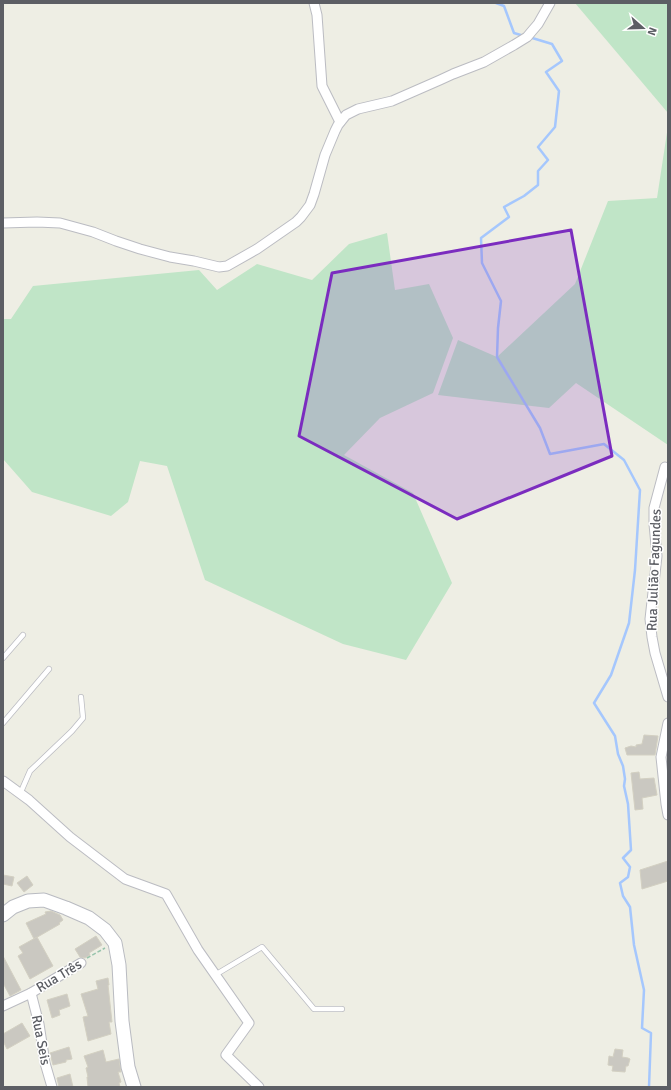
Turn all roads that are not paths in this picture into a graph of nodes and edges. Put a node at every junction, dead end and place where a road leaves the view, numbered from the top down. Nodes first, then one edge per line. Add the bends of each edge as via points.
1 (314, 3) edge
2 (550, 3) edge
3 (340, 122) junction
4 (3, 223) edge
5 (666, 467) dead end
6 (23, 635) dead end
7 (3, 658) edge
8 (49, 669) dead end
9 (668, 697) edge
10 (81, 698) dead end
11 (3, 723) edge
12 (668, 723) edge
13 (3, 781) edge
14 (20, 794) junction
15 (668, 815) edge
16 (3, 915) edge
17 (81, 963) road end
18 (215, 975) junction
19 (31, 993) junction
20 (3, 1006) edge
21 (342, 1009) dead end
22 (52, 1087) edge
23 (134, 1087) edge
24 (259, 1087) edge

1 - 3 street via 322,86
2 - 3 street via 527,37 484,62 392,101 358,109 346,115
3 - 4 street via 325,155 310,205 301,217 257,249 223,268 140,249 60,223
5 - 9 street, Rua Julião Fagundes via 654,508 657,556 650,619 655,653
6 - 7 lane
8 - 11 lane
10 - 14 lane via 82,718 30,771
12 - 15 street via 661,757
13 - 14 street
14 - 18 street via 70,837 124,878 166,894
16 - 23 main road via 28,900 44,900 89,918 105,930 115,943 128,1067
17 - 19 street, Rua Três
18 - 21 lane via 262,947 314,1009
18 - 24 street via 250,1023 226,1054
19 - 20 street, Rua Três
19 - 22 street, Rua Seis

